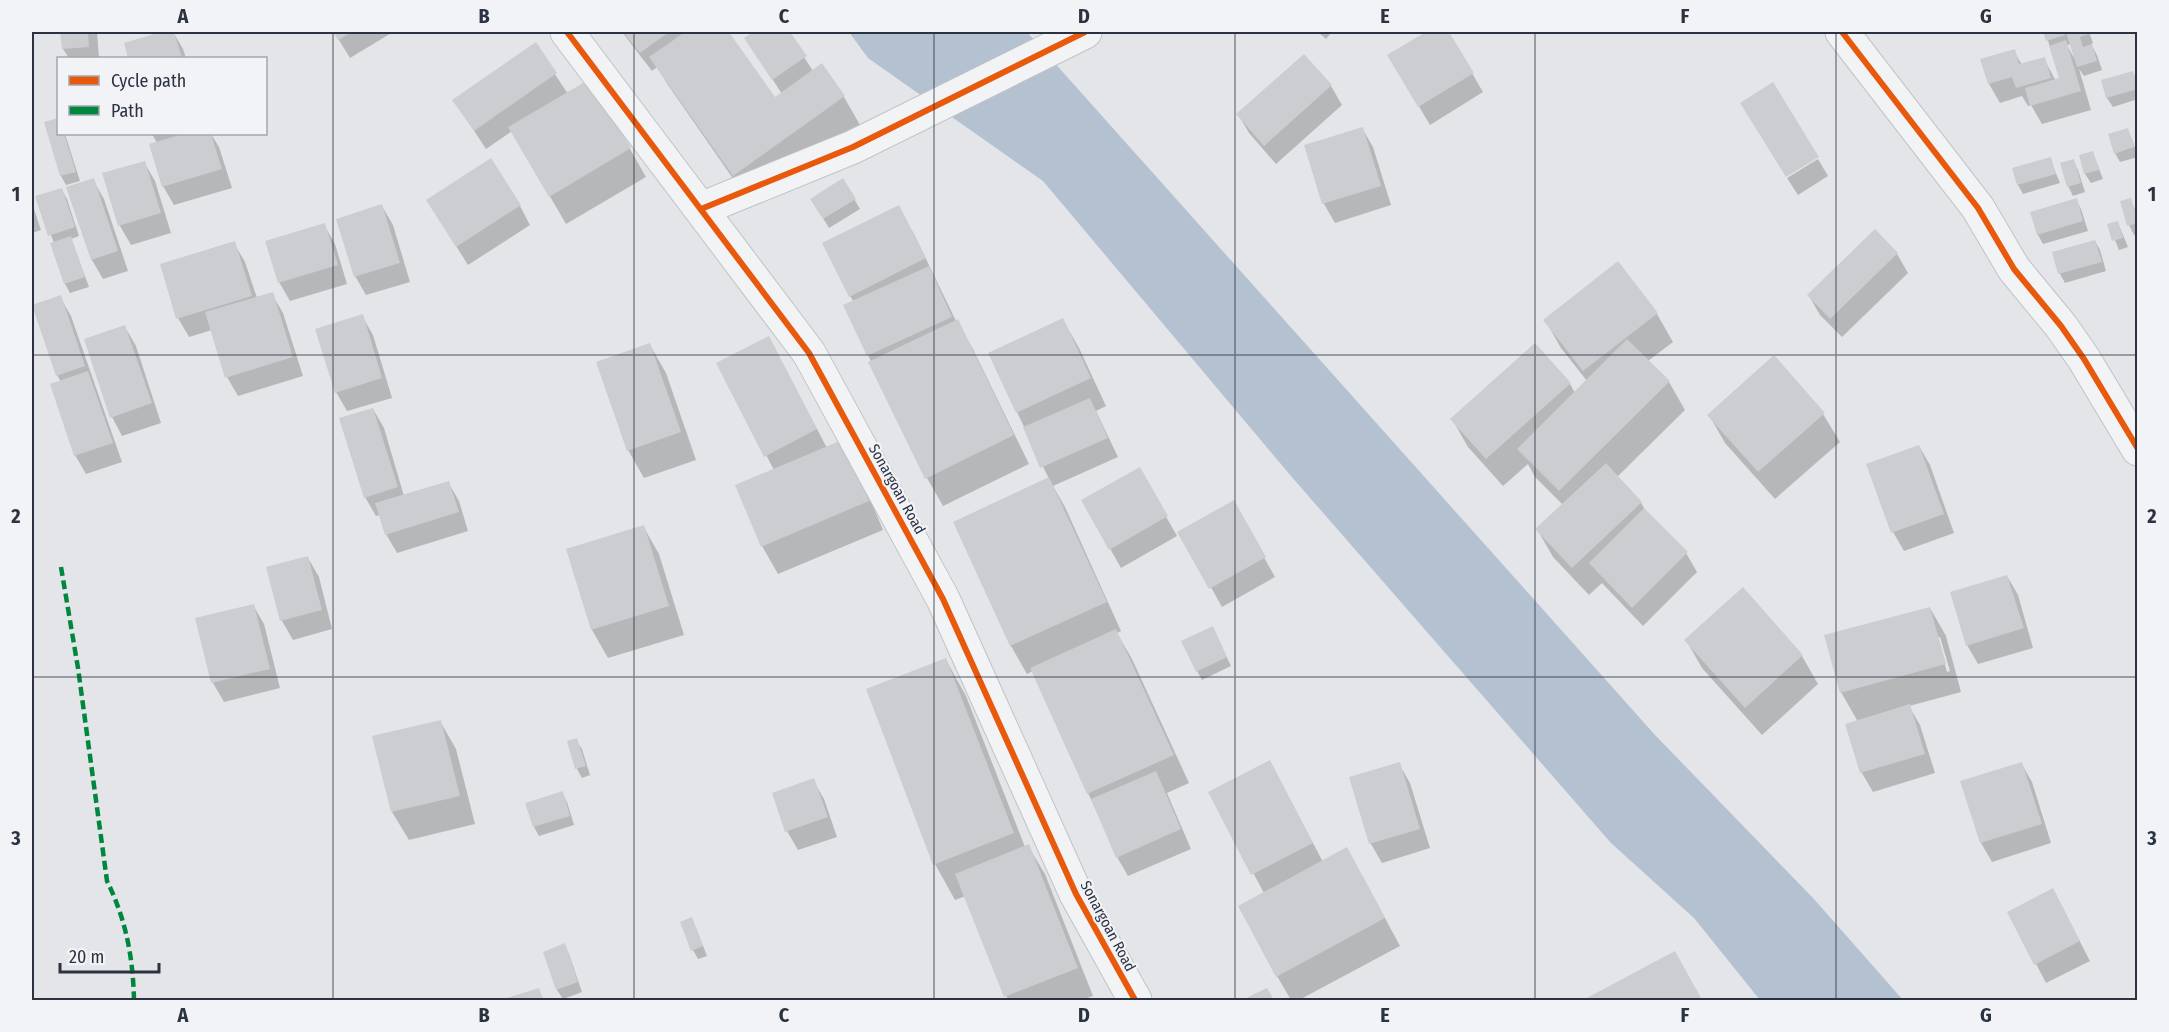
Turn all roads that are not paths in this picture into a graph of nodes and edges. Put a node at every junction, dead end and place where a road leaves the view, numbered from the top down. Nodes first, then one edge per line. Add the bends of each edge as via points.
1 (567, 32) edge
2 (1085, 32) edge
3 (1842, 32) edge
4 (701, 208) junction
5 (2138, 449) edge
6 (1135, 1000) edge

1 - 4 street, Sonargoan Road
2 - 4 street via 853,147
3 - 5 street via 1978,208 2014,269 2084,359
4 - 6 street, Sonargoan Road via 815,363 943,599 1077,894

